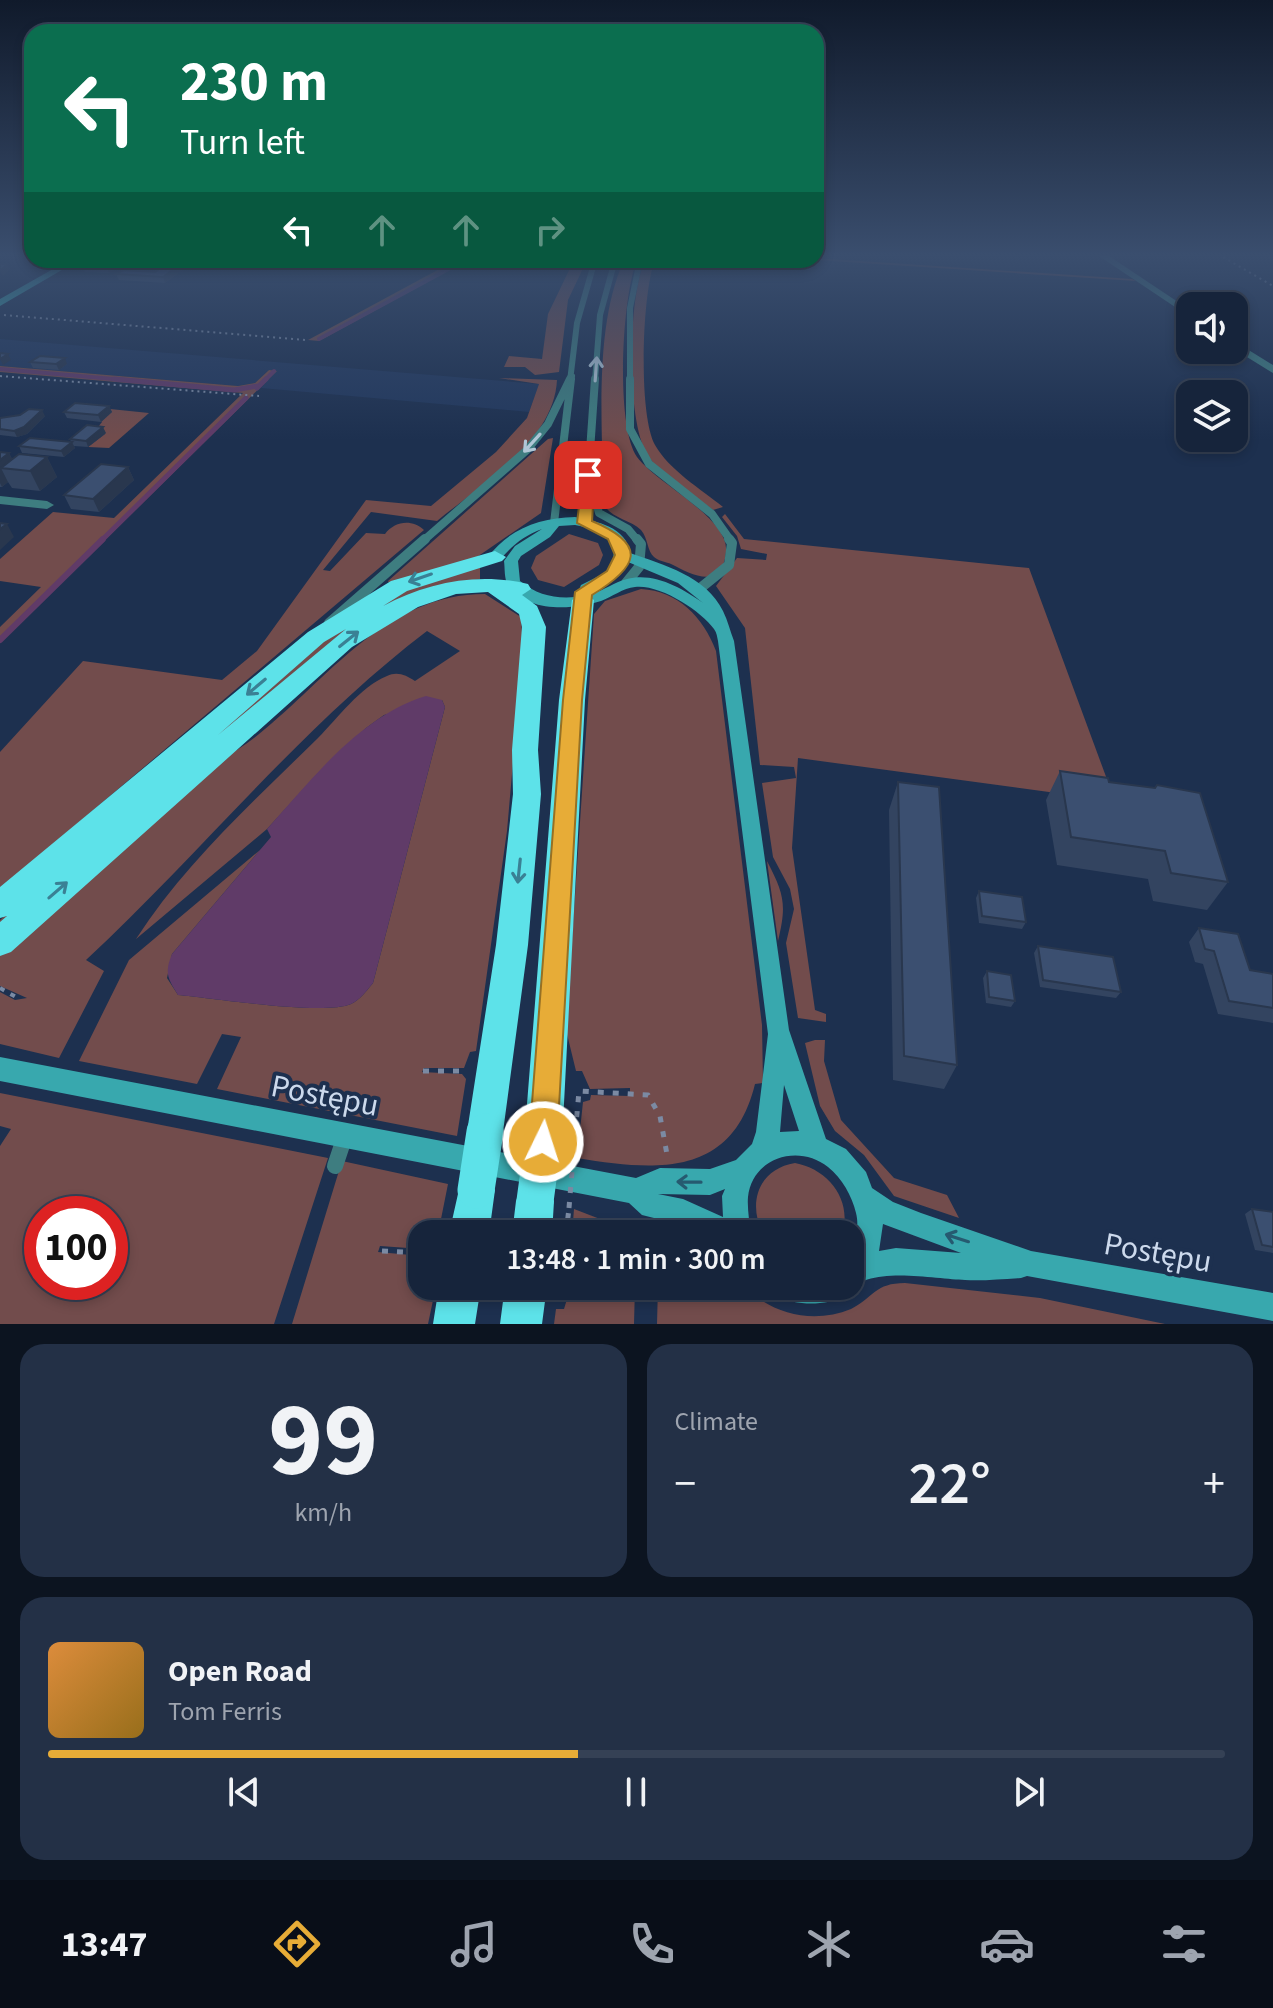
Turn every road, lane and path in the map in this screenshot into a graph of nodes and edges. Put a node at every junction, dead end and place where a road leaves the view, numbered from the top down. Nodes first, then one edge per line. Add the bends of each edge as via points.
1 (10, 316) edge
2 (578, 316) edge
3 (600, 316) edge
4 (630, 316) edge
5 (306, 340) dead end
6 (1248, 353) edge
7 (1273, 370) edge
8 (0, 376) edge
9 (572, 376) junction
10 (259, 396) dead end
11 (588, 475) junction
12 (0, 500) edge
13 (0, 510) edge
14 (554, 523) junction
15 (585, 523) junction
16 (623, 555) junction
17 (641, 562) junction
18 (503, 577) junction
19 (626, 583) junction
20 (698, 590) junction
21 (583, 600) junction
22 (547, 602) junction
23 (722, 631) junction
24 (316, 637) junction
25 (527, 794) junction
26 (0, 905) edge
27 (0, 942) edge
28 (0, 988) edge
29 (16, 997) dead end
30 (778, 1030) junction
31 (0, 1069) edge
32 (423, 1071) dead end
33 (461, 1071) dead end
34 (346, 1134) junction
35 (558, 1145) junction
36 (816, 1145) junction
37 (763, 1148) junction
38 (335, 1166) dead end
39 (670, 1168) dead end
40 (742, 1170) junction
41 (636, 1191) junction
42 (866, 1198) junction
43 (545, 1214) edge
44 (471, 1220) edge
45 (702, 1220) edge
46 (734, 1220) edge
47 (382, 1251) dead end
48 (408, 1252) edge
49 (864, 1254) edge
50 (1031, 1264) junction
51 (864, 1272) edge
52 (458, 1300) edge
53 (524, 1300) edge
54 (1273, 1307) edge
55 (454, 1324) edge
56 (521, 1324) edge

1 - 5 path
2 - 9 lane
11 -> 3 lane
4 - 20 lane via 630,429 649,464 712,514 732,543 729,565
6 - 7 street
8 - 10 path
9 - 14 lane
9 -> 24 lane via 548,424 527,450
11 - 15 lane
11 - 17 lane via 597,509 638,539
12 - 13 street via 44,510
14 - 15 main road
14 - 18 main road via 550,531 521,546 513,556 511,574
14 - 18 main road via 521,533
15 - 16 main road via 614,536
16 - 17 main road
16 - 21 main road via 613,574 586,588
17 - 19 lane
17 - 20 main road
18 - 22 main road
18 -> 24 highway via 399,586
18 - 25 highway via 505,596 527,609 534,620
27 -> 18 highway via 362,629 419,599
19 - 21 main road
19 - 23 main road via 672,590
20 - 23 main road via 712,605
21 - 22 main road
21 - 35 highway via 572,700
22 - 25 highway via 537,760
23 - 30 main road via 732,672
24 -> 26 highway
25 -> 44 highway, bridge via 512,945
28 - 29 path
30 - 36 main road
30 - 37 main road
31 - 34 main road, Postępu
32 - 33 path
34 - 38 lane
34 - 41 main road, Postępu
35 - 39 path via 579,1091 648,1095 658,1107
35 - 43 highway, bridge
35 - 43 path, bridge
36 - 37 main road via 795,1141
36 - 42 main road via 854,1175
37 - 40 main road
40 -> 41 main road, Postępu via 710,1182 660,1181
40 - 46 main road
41 - 45 main road, Postępu via 651,1206
42 - 49 main road via 871,1230
50 -> 42 main road, Postępu via 908,1221
47 - 48 path
50 - 51 main road, Postępu via 965,1267 896,1261
50 - 54 main road, Postępu
52 - 55 highway
53 - 56 highway

